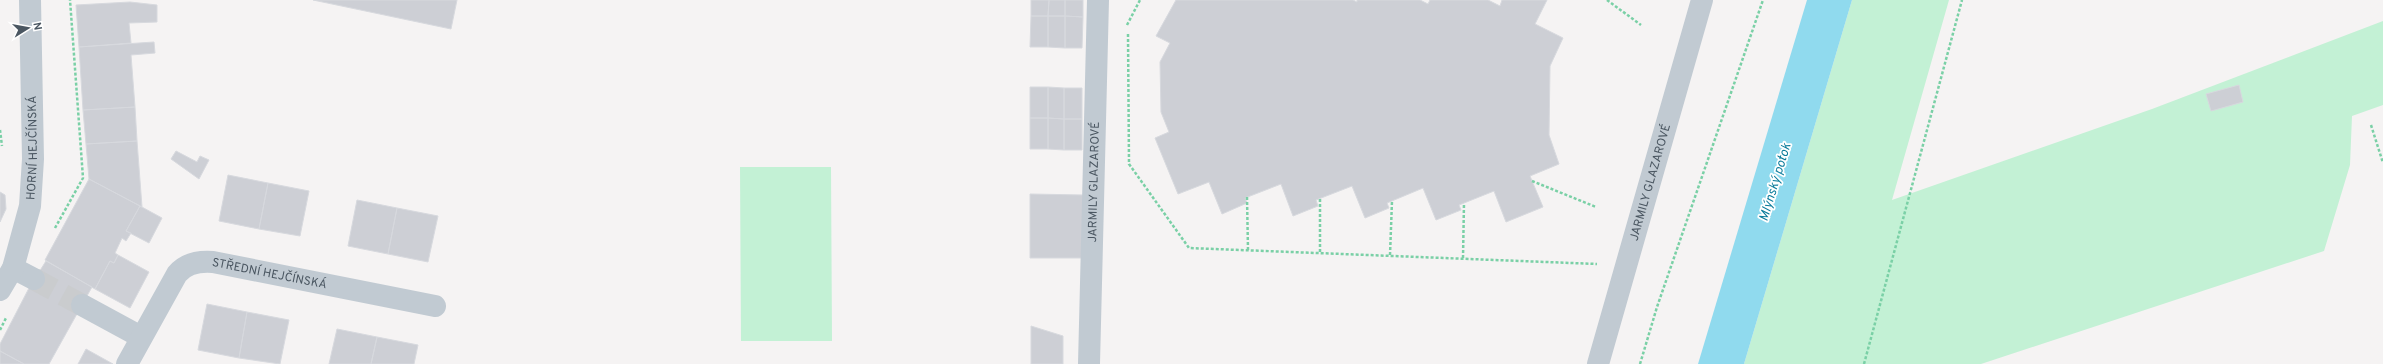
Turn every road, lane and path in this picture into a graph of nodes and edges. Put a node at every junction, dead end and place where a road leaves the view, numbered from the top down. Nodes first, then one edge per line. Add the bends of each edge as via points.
1 (30, 0) edge
2 (1098, 0) edge
3 (1140, 0) edge
4 (1607, 0) edge
5 (1702, 0) edge
6 (1763, 0) edge
7 (1962, 0) edge
8 (1640, 26) dead end
9 (2371, 125) dead end
10 (2383, 164) edge
11 (1532, 181) dead end
12 (1248, 197) dead end
13 (1320, 199) dead end
14 (1392, 201) dead end
15 (1464, 203) dead end
16 (1596, 207) dead end
17 (1248, 250) junction
18 (1320, 252) junction
19 (1390, 255) junction
20 (1463, 258) junction
21 (1625, 266) junction
22 (13, 268) junction
23 (34, 279) tunnel mouth
24 (0, 290) edge
25 (82, 305) tunnel mouth
26 (435, 306) dead end
27 (142, 337) junction
28 (127, 364) edge
29 (1089, 364) edge
30 (1598, 364) edge
31 (1640, 364) edge
32 (1864, 364) edge

1 - 22 street, HORNÍ HEJČÍNSKÁ via 33,159 31,198
2 - 29 street, JARMILY GLAZAROVÉ
3 - 17 path via 1127,24 1130,164 1189,248
4 - 8 path
5 - 21 street, JARMILY GLAZAROVÉ
6 - 31 path via 1657,307
7 - 32 path
9 - 10 path
11 - 16 path
12 - 17 path
13 - 18 path
14 - 19 path
15 - 20 path
17 - 18 path
18 - 19 path
19 - 20 path
20 - 21 path
21 - 30 street, JARMILY GLAZAROVÉ
22 - 23 street
22 - 24 street, HORNÍ HEJČÍNSKÁ
25 - 27 street
26 - 27 street, STŘEDNÍ HEJČÍNSKÁ via 213,262 200,262 179,272
27 - 28 street, STŘEDNÍ HEJČÍNSKÁ

